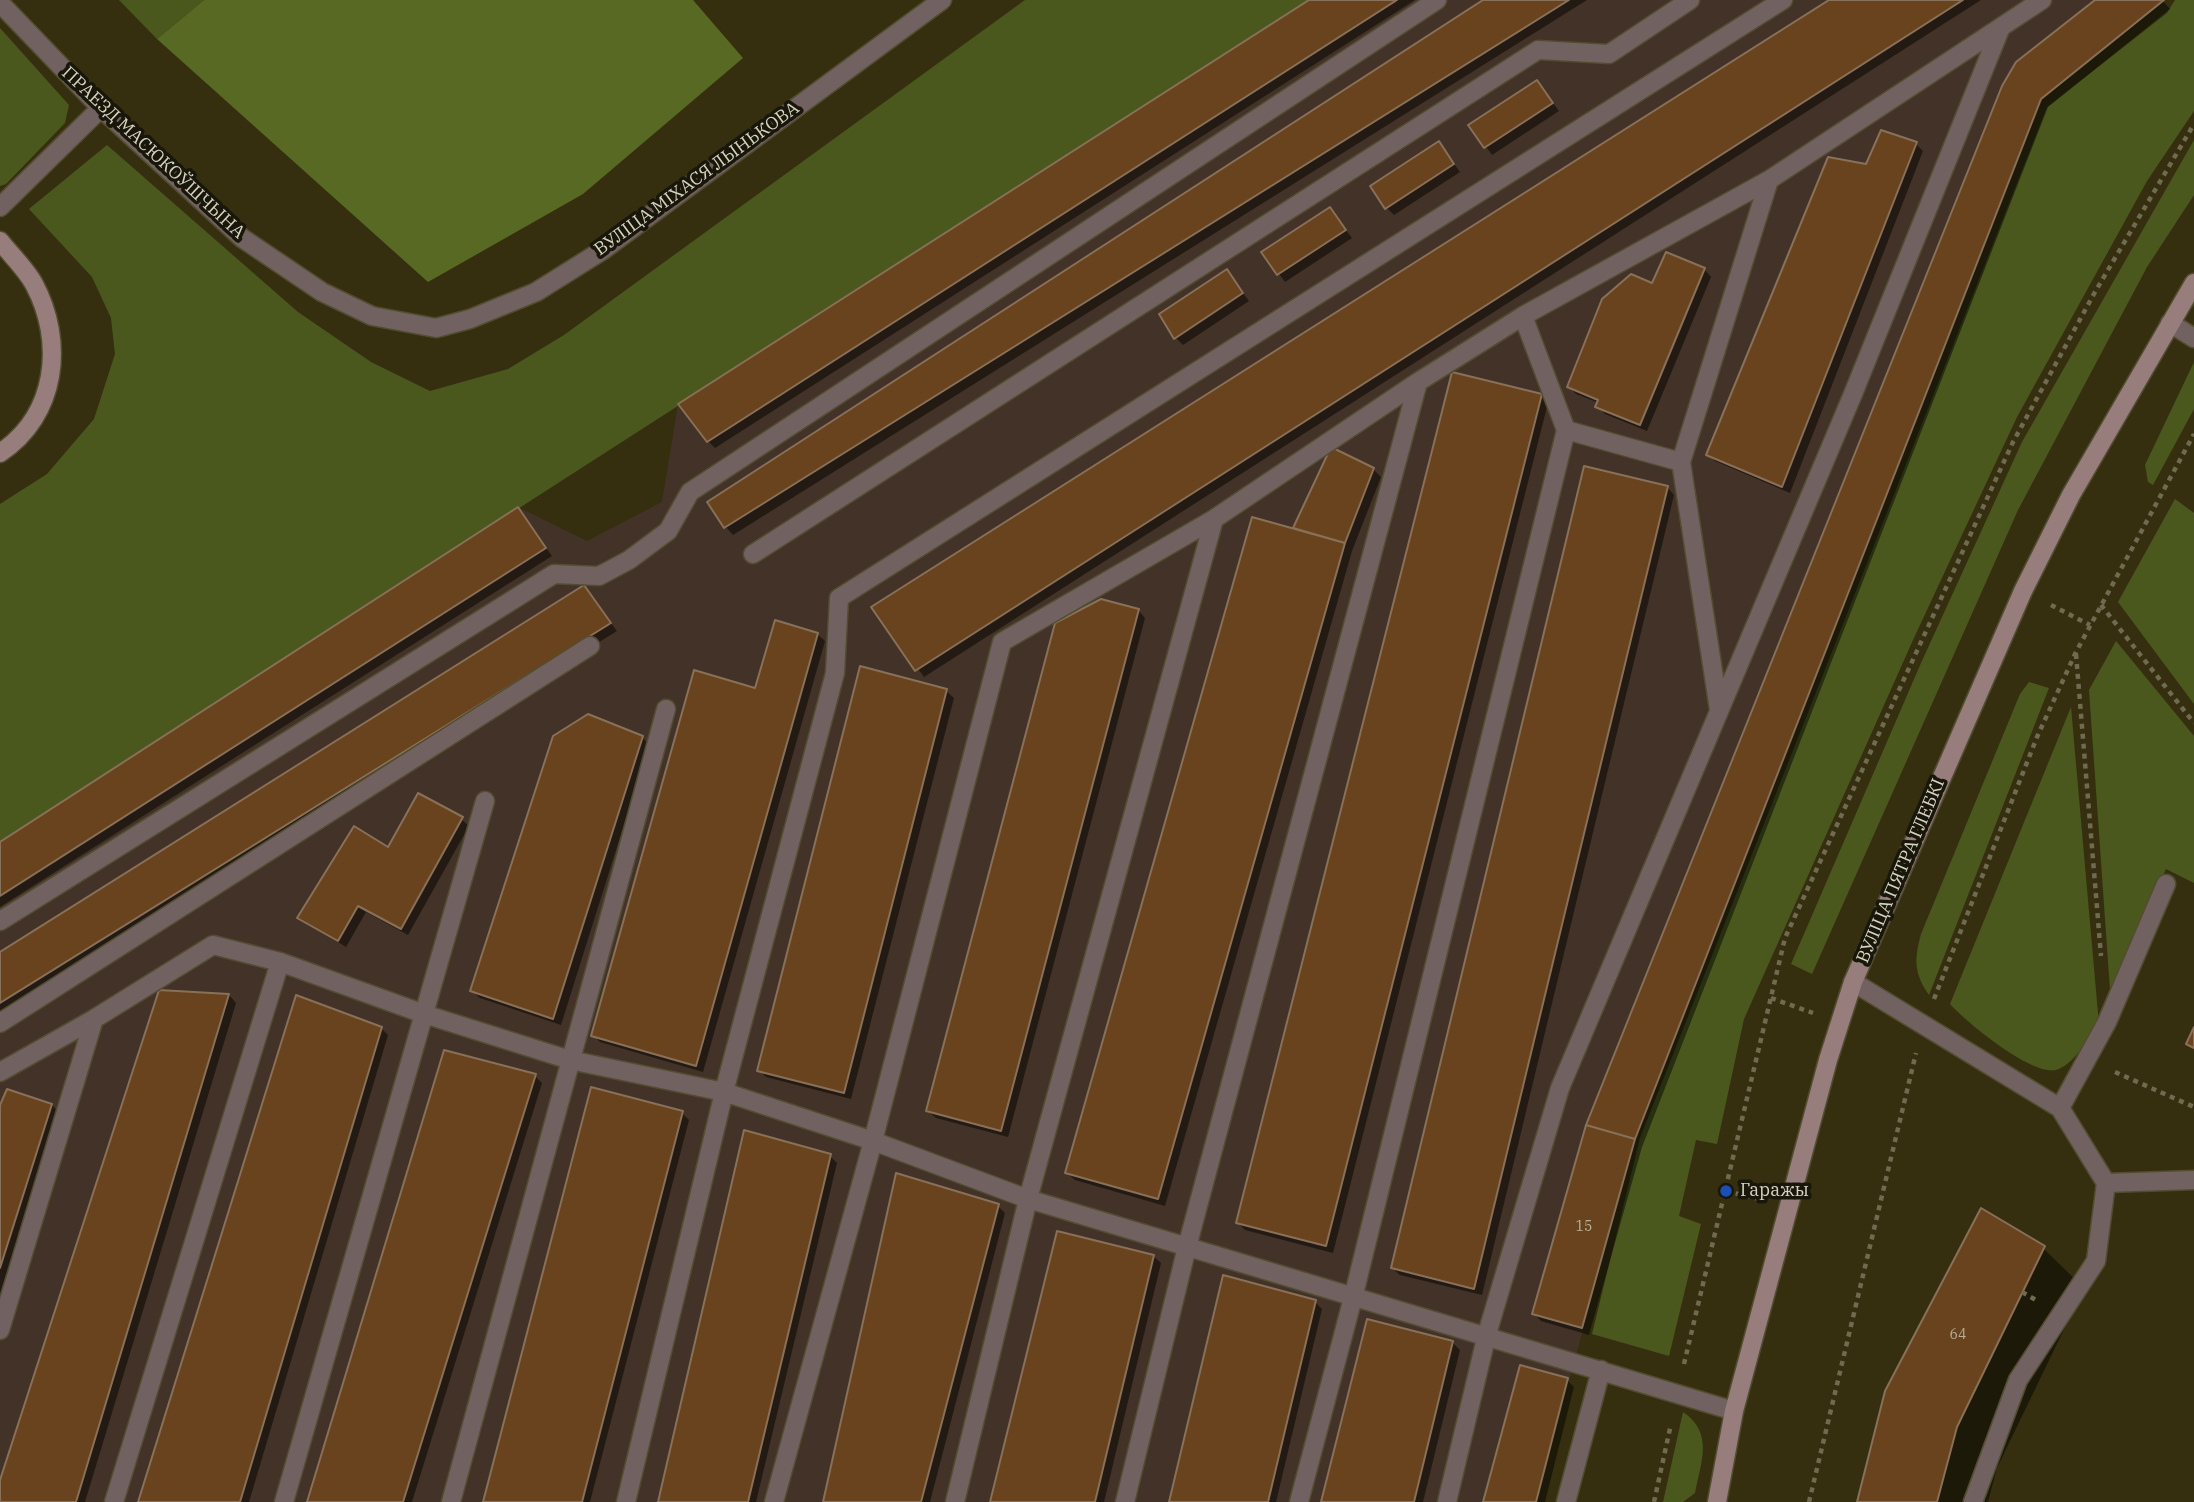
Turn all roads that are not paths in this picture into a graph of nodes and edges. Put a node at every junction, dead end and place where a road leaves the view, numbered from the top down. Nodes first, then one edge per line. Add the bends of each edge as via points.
1 (942, 0) edge
2 (1437, 0) edge
3 (1690, 0) edge
4 (1783, 0) edge
5 (2042, 0) edge
6 (0, 3) edge
7 (2001, 27) junction
8 (101, 108) junction
9 (1769, 180) junction
10 (0, 207) edge
11 (0, 241) edge
12 (2194, 283) edge
13 (1523, 316) junction
14 (2170, 323) junction
15 (436, 328) joint
16 (2194, 338) edge
17 (1418, 382) junction
18 (1566, 430) junction
19 (0, 453) edge
20 (1681, 462) junction
21 (1213, 519) junction
22 (752, 554) dead end
23 (590, 646) dead end
24 (666, 709) dead end
25 (1719, 710) junction
26 (485, 801) dead end
27 (2166, 884) dead end
28 (0, 921) edge
29 (280, 962) junction
30 (1853, 982) junction
31 (424, 1014) junction
32 (94, 1019) junction
33 (0, 1023) edge
34 (570, 1060) junction
35 (0, 1072) edge
36 (724, 1092) junction
37 (2060, 1108) junction
38 (873, 1141) junction
39 (2194, 1181) edge
40 (2106, 1183) junction
41 (1028, 1199) junction
42 (1187, 1247) junction
43 (1354, 1294) junction
44 (0, 1330) edge
45 (1487, 1334) junction
46 (1601, 1370) junction
47 (1734, 1410) junction
48 (114, 1502) edge
49 (284, 1502) edge
50 (451, 1502) edge
51 (626, 1502) edge
52 (774, 1502) edge
53 (955, 1502) edge
54 (1125, 1502) edge
55 (1299, 1502) edge
56 (1447, 1502) edge
57 (1566, 1502) edge
58 (1717, 1502) edge
59 (1973, 1502) edge

1 - 15 street, ВУЛІЦА МІХАСЯ ЛЫНЬКОВА via 603,250 536,292
2 - 28 street via 690,492 668,531 629,560 599,576 554,574
3 - 22 street via 1609,54 1538,50
4 - 36 street via 839,598 835,673
5 - 7 street
6 - 8 street, ПРАЕЗД МАСЮКОЎШЧЫНА
7 - 9 street
7 - 25 street
8 - 10 street
8 - 15 street, ПРАЕЗД МАСЮКОЎШЧЫНА via 242,238 322,292 372,316
9 - 13 street
9 - 20 street
11 - 19 main road via 33,283 52,332 53,355 46,399 37,417 19,440
12 - 14 main road, ВУЛІЦА ПЯТРА ГЛЕБКІ
13 - 17 street
13 - 18 street
14 - 16 street
14 - 30 main road, ВУЛІЦА ПЯТРА ГЛЕБКІ via 2071,495 2023,591
17 - 21 street
17 - 42 street
18 - 20 street
18 - 43 street
20 - 25 street
21 - 38 street via 1002,642
21 - 41 street
23 - 33 street
24 - 34 street
25 - 45 street via 1560,1088
26 - 31 street
27 - 37 street via 2107,1022
29 - 31 street
29 - 32 street via 213,945
29 - 48 street
30 - 37 street
30 - 47 main road, ВУЛІЦА ПЯТРА ГЛЕБКІ
31 - 34 street
31 - 49 street
32 - 35 street
32 - 44 street
34 - 36 street
34 - 50 street
36 - 38 street
36 - 51 street
37 - 40 street
38 - 41 street
38 - 52 street
39 - 40 street
40 - 59 street via 2096,1261 2018,1380
41 - 42 street
41 - 53 street
42 - 43 street
42 - 54 street
43 - 45 street
43 - 55 street
45 - 46 street
45 - 56 street
46 - 47 street
46 - 57 street
47 - 58 main road, ВУЛІЦА ПЯТРА ГЛЕБКІ

